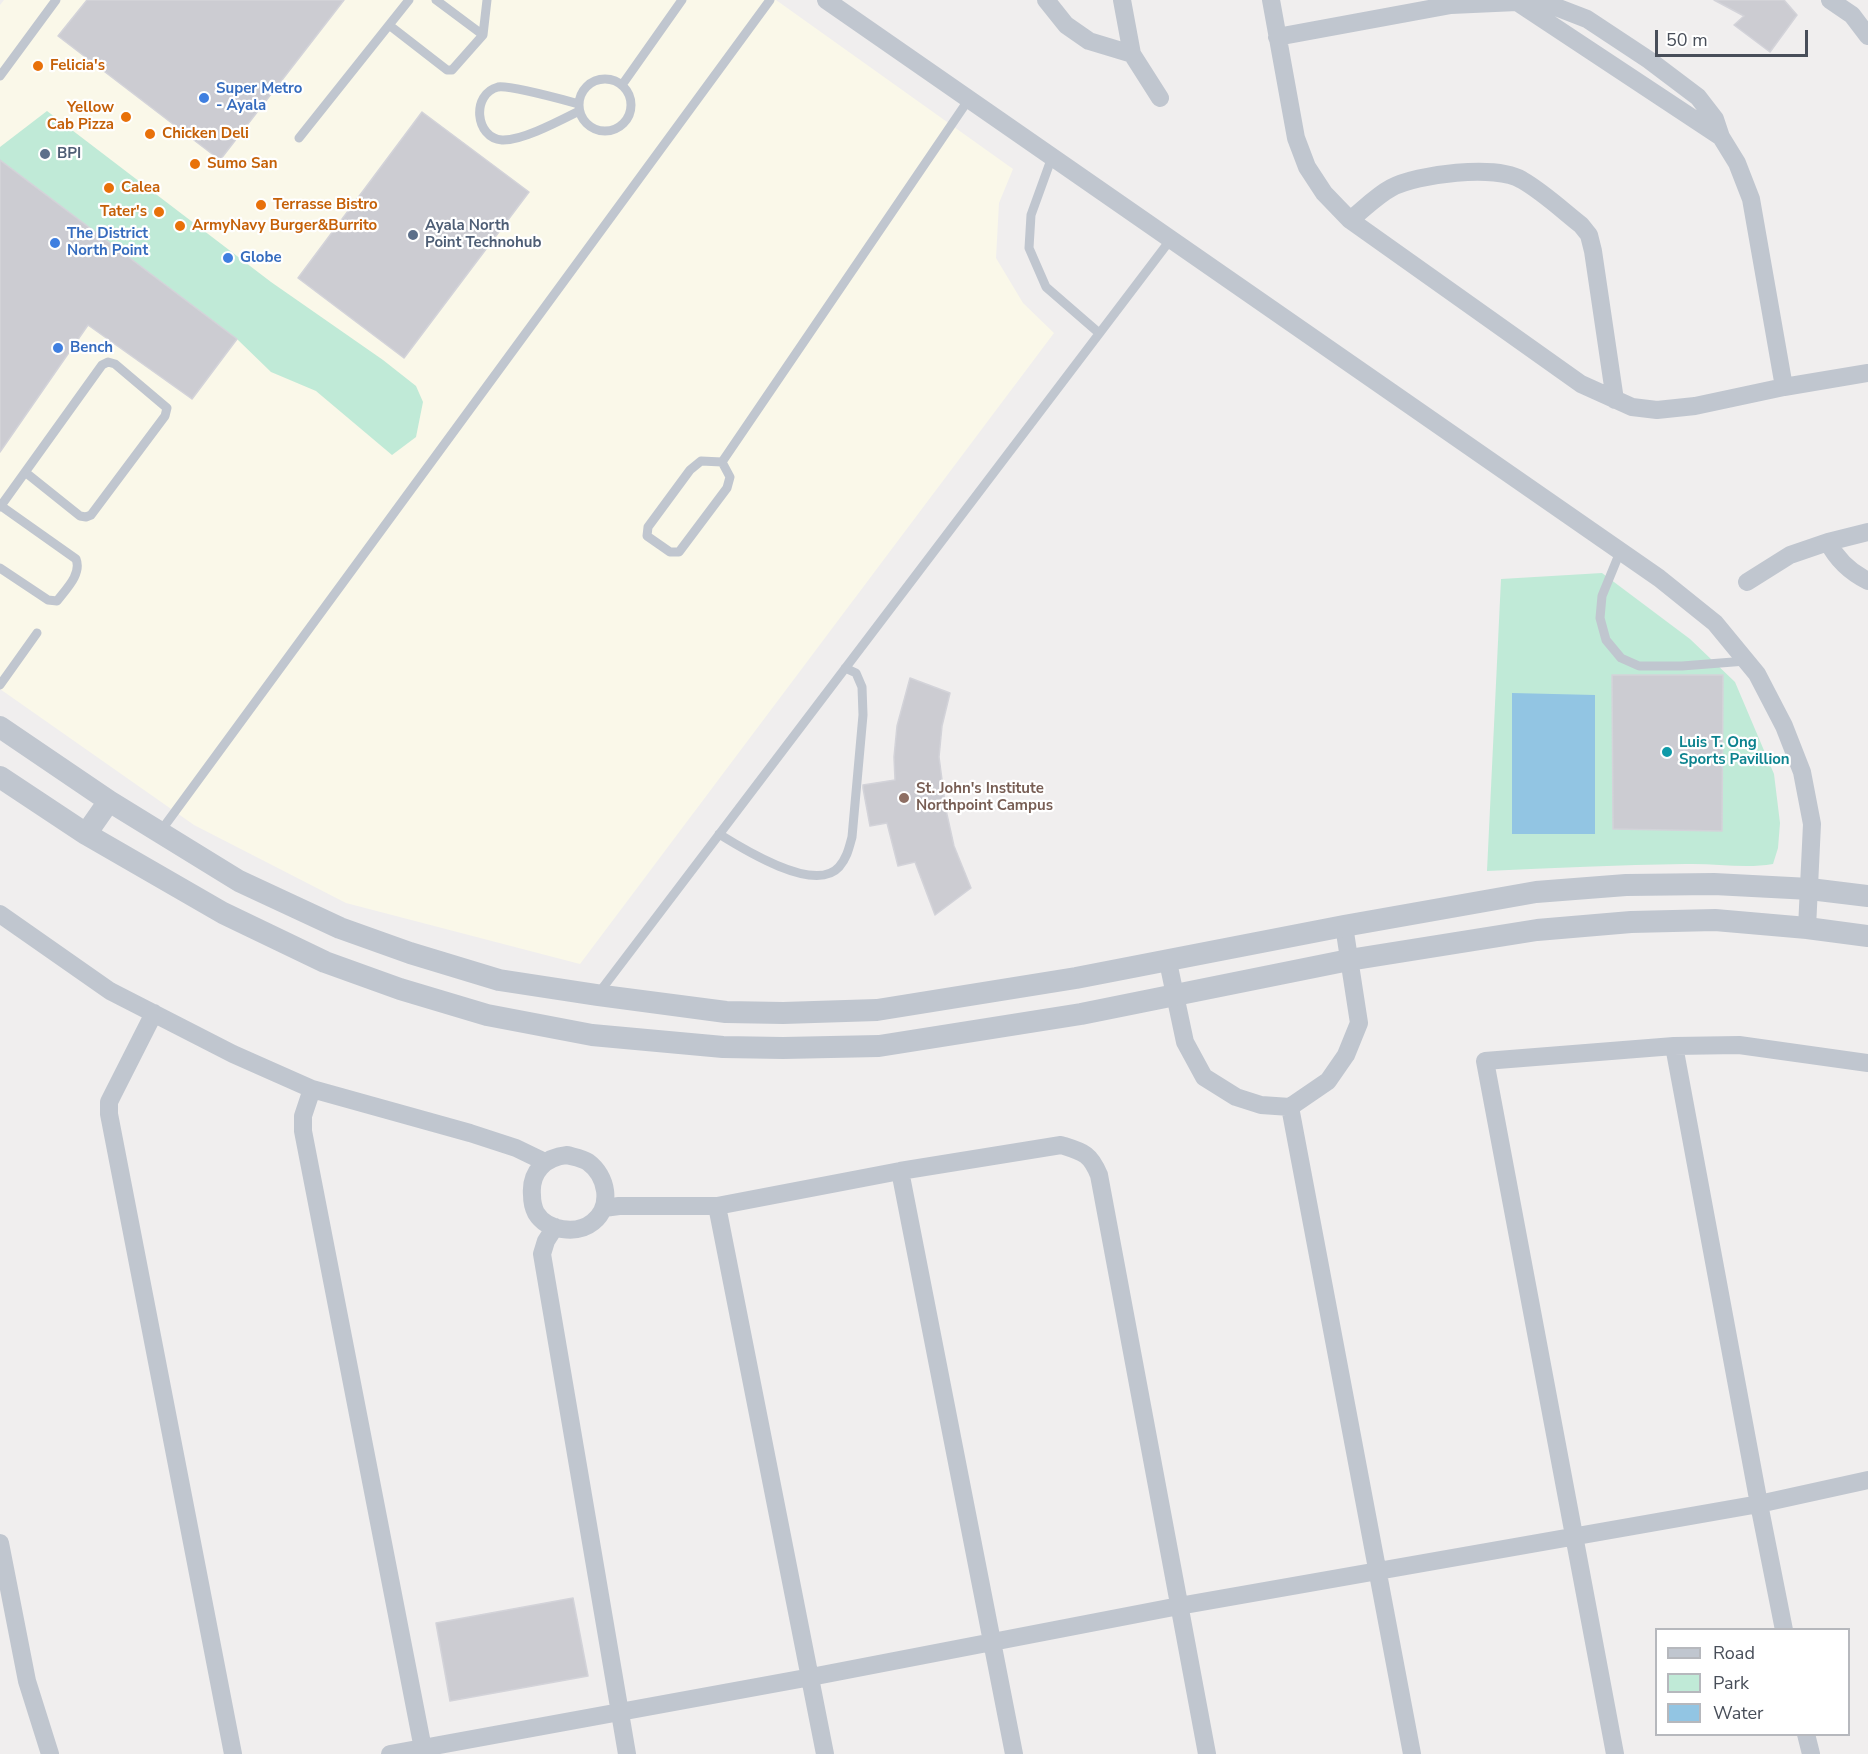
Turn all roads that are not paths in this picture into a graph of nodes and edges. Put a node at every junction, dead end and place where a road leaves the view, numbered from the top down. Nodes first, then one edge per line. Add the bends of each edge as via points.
1 (57, 0) edge
2 (408, 0) edge
3 (436, 0) edge
4 (487, 0) edge
5 (682, 0) edge
6 (770, 0) edge
7 (826, 0) edge
8 (1047, 0) edge
9 (1122, 0) edge
10 (1271, 0) edge
11 (1830, 0) edge
12 (1517, 2) junction
13 (389, 25) junction
14 (483, 35) junction
15 (1868, 36) edge
16 (1277, 38) junction
17 (1132, 54) junction
18 (0, 76) edge
19 (622, 85) junction
20 (1160, 98) dead end
21 (969, 99) junction
22 (579, 107) junction
23 (1721, 137) junction
24 (299, 138) dead end
25 (1052, 157) junction
26 (1350, 220) junction
27 (1171, 239) junction
28 (1100, 333) junction
29 (1868, 373) edge
30 (1784, 387) junction
31 (1615, 400) junction
32 (722, 462) junction
33 (25, 472) junction
34 (0, 507) edge
35 (1868, 532) edge
36 (1828, 542) junction
37 (1620, 552) junction
38 (0, 568) edge
39 (1868, 581) edge
40 (1747, 582) dead end
41 (37, 633) dead end
42 (1746, 661) junction
43 (845, 668) junction
44 (0, 684) edge
45 (0, 727) edge
46 (0, 777) edge
47 (109, 801) junction
48 (160, 832) junction
49 (86, 834) junction
50 (719, 834) junction
51 (1810, 889) junction
52 (1868, 896) edge
53 (0, 914) edge
54 (1344, 926) junction
55 (1807, 928) junction
56 (1868, 936) edge
57 (1349, 960) junction
58 (1168, 962) junction
59 (1174, 994) junction
60 (597, 995) junction
61 (783, 1013) junction
62 (154, 1014) junction
63 (1674, 1046) junction
64 (783, 1048) junction
65 (1868, 1062) edge
66 (312, 1089) junction
67 (1290, 1107) junction
68 (545, 1162) junction
69 (900, 1171) junction
70 (717, 1206) junction
71 (604, 1208) junction
72 (555, 1227) junction
73 (1868, 1480) edge
74 (1759, 1504) junction
75 (1576, 1535) junction
76 (0, 1543) edge
77 (1378, 1571) junction
78 (1179, 1606) junction
79 (1785, 1628) edge
80 (992, 1641) junction
81 (811, 1677) junction
82 (619, 1712) junction
83 (1806, 1736) edge
84 (423, 1751) edge
85 (50, 1754) edge
86 (233, 1754) edge
87 (390, 1754) edge
88 (627, 1754) edge
89 (825, 1754) edge
90 (1014, 1754) edge
91 (1207, 1754) edge
92 (1412, 1754) edge
93 (1615, 1754) edge
94 (1811, 1754) edge

1 - 18 lane
2 - 13 lane
3 - 14 lane
4 - 14 lane
5 - 19 lane
6 - 48 lane
7 - 21 street
8 - 17 street via 1066,25 1089,41
9 - 17 street
10 - 16 street
11 - 15 street via 1852,15
12 - 16 street via 1451,5
12 - 23 street
12 - 23 street via 1551,5 1587,19 1640,54 1698,97 1715,118
13 - 14 lane via 449,70
13 - 24 lane
16 - 26 street via 1296,138 1307,167 1324,193
17 - 20 street
19 - 22 lane via 605,79 588,85
19 - 22 lane via 631,107 629,116 618,128 593,128
21 - 25 street
21 - 32 lane
22 - 22 lane via 500,87 481,102 479,114 482,126 503,140 545,128
23 - 30 street via 1737,163 1751,199
25 - 27 street
25 - 28 lane via 1031,215 1029,248 1046,287
26 - 31 street via 1581,384
26 - 31 street via 1390,189 1407,182 1445,174 1494,172 1522,179 1589,235
27 - 28 lane
27 - 37 street
28 - 43 lane
29 - 30 street
30 - 31 street via 1657,410
32 - 32 lane via 701,461 690,470 648,527 647,536 669,552 679,552 727,488 730,477
33 - 33 lane via 80,516 91,515 165,416 167,408 108,362
33 - 34 lane
34 - 38 lane via 76,558 79,565 57,601 48,600
35 - 36 street
36 - 39 street via 1837,558
36 - 40 street via 1790,555
37 - 42 street via 1714,623
37 - 42 lane via 1602,596 1600,618 1606,640 1621,658 1639,666
41 - 44 lane
42 - 51 street via 1784,726 1802,772 1812,824
43 - 50 lane
43 - 50 lane via 856,673 862,687 863,715 852,837 848,854 838,869 816,877 778,866
45 - 47 street
46 - 49 street
47 - 48 street
47 - 49 street
48 - 60 street via 239,881 340,928 499,980
49 - 64 street via 223,913 325,962 400,989 486,1015 592,1035 723,1047
50 - 60 lane
51 - 52 street
51 - 54 street via 1714,884 1614,885 1536,892
51 - 55 street
53 - 62 street via 110,991
54 - 57 street
54 - 58 street
55 - 56 street
55 - 57 street via 1715,920 1631,922 1537,930
57 - 59 street
57 - 67 street via 1359,1023 1346,1056 1328,1081
58 - 59 street
58 - 61 street via 877,1010
59 - 64 street via 1081,1014 879,1046
59 - 67 street via 1185,1042 1204,1077 1236,1097 1261,1105
60 - 61 street via 726,1012
61 - 64 street
62 - 66 street
62 - 86 street via 114,1092 109,1114
63 - 65 street via 1739,1045
63 - 74 street
63 - 75 street via 1485,1060
66 - 68 street via 470,1133
66 - 84 street via 303,1116 303,1131
67 - 77 street
68 - 71 street via 567,1155 587,1161 604,1182
68 - 72 street via 533,1179 533,1204 542,1220
69 - 70 street
69 - 78 street via 1061,1145 1092,1158 1099,1175
69 - 80 street
70 - 71 street
70 - 81 street
71 - 72 street via 592,1223 577,1230
72 - 82 street via 542,1254
73 - 74 street
74 - 75 street
74 - 79 street
75 - 77 street
75 - 93 street
76 - 85 street via 27,1681
77 - 78 street
77 - 92 street
78 - 80 street
78 - 91 street
80 - 81 street
80 - 90 street
81 - 82 street
81 - 89 street
82 - 84 street
82 - 88 street
83 - 94 street
84 - 87 street

